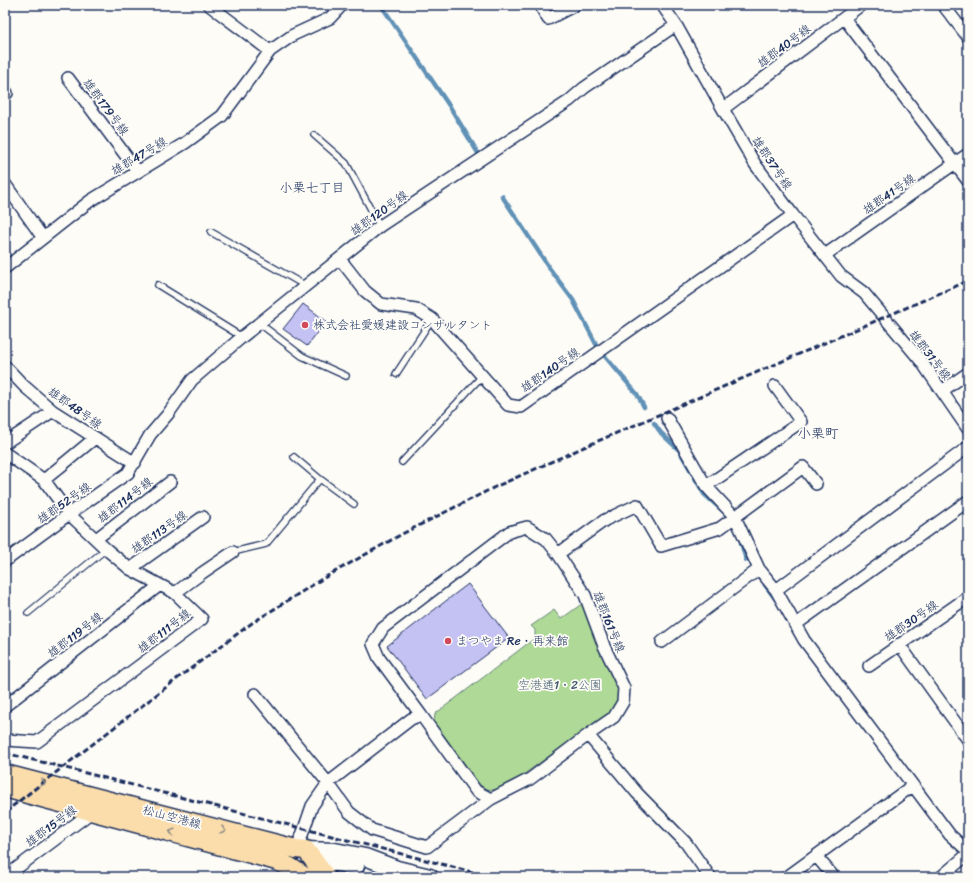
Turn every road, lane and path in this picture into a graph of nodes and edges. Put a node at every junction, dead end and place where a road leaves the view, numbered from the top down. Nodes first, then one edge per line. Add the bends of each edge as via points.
1 (209, 5) edge
2 (342, 5) edge
3 (540, 5) edge
4 (575, 5) edge
5 (662, 5) edge
6 (861, 5) edge
7 (943, 5) edge
8 (844, 18) junction
9 (676, 24) junction
10 (968, 37) edge
11 (270, 51) junction
12 (68, 78) dead end
13 (723, 109) junction
14 (314, 134) dead end
15 (968, 154) edge
16 (954, 163) junction
17 (138, 172) junction
18 (968, 181) edge
19 (5, 184) edge
20 (793, 215) junction
21 (380, 226) junction
22 (210, 232) dead end
23 (43, 238) junction
24 (825, 256) junction
25 (340, 259) junction
26 (5, 268) edge
27 (158, 285) dead end
28 (306, 286) junction
29 (432, 318) junction
30 (884, 318) joint
31 (259, 323) junction
32 (242, 337) junction
33 (5, 366) edge
34 (968, 372) edge
35 (396, 374) dead end
36 (346, 376) dead end
37 (482, 376) junction
38 (775, 386) dead end
39 (942, 391) junction
40 (53, 411) junction
41 (667, 418) dead end
42 (968, 429) edge
43 (95, 438) junction
44 (5, 443) edge
45 (968, 447) edge
46 (5, 453) edge
47 (294, 457) dead end
48 (402, 462) dead end
49 (135, 463) junction
50 (320, 479) junction
51 (44, 480) junction
52 (170, 482) dead end
53 (816, 484) dead end
54 (706, 486) junction
55 (968, 501) edge
56 (354, 504) dead end
57 (69, 514) junction
58 (203, 517) dead end
59 (734, 517) junction
60 (96, 539) junction
61 (106, 549) junction
62 (233, 552) joint
63 (558, 554) junction
64 (6, 558) edge
65 (130, 569) junction
66 (759, 569) junction
67 (160, 585) junction
68 (776, 590) junction
69 (175, 593) junction
70 (967, 600) edge
71 (28, 613) dead end
72 (795, 625) junction
73 (662, 642) dead end
74 (899, 644) junction
75 (869, 666) dead end
76 (255, 694) dead end
77 (5, 706) edge
78 (421, 715) junction
79 (588, 735) junction
80 (5, 740) edge
81 (968, 740) edge
82 (5, 774) edge
83 (328, 783) junction
84 (912, 786) junction
85 (5, 788) edge
86 (491, 799) junction
87 (98, 805) junction
88 (968, 852) edge
89 (816, 856) junction
90 (336, 857) junction
91 (308, 866) edge
92 (788, 876) edge
93 (5, 877) edge
94 (430, 877) edge
95 (710, 877) edge
96 (834, 877) edge
97 (940, 877) edge

1 - 11 street
2 - 11 street, 雄郡47号線 via 330,18 293,34
3 - 4 street via 548,19
5 - 9 street, 雄郡37号線
6 - 8 street, 雄郡40号線
7 - 10 street
8 - 13 street, 雄郡40号線
8 - 16 street
9 - 13 street, 雄郡37号線
9 - 21 street, 雄郡120号線 via 569,101
11 - 17 street, 雄郡47号線 via 222,116
12 - 17 street, 雄郡179号線
13 - 20 street, 雄郡37号線 via 755,164
14 - 21 lane via 346,163
15 - 16 street, 雄郡41号線
16 - 18 street
16 - 24 street, 雄郡41号線
17 - 23 street, 雄郡47号線 via 90,201
19 - 23 street
20 - 24 street, 雄郡37号線
20 - 37 street, 雄郡140号線 via 521,407 508,405
21 - 25 street, 雄郡120号線
22 - 28 lane
23 - 26 street, 雄郡47号線
24 - 30 street, 雄郡37号線 via 841,276 864,293
25 - 28 street, 雄郡120号線
25 - 29 street, 雄郡140号線 via 365,292 381,304 416,309
27 - 32 lane
28 - 31 street, 雄郡120号線
29 - 35 lane
29 - 37 street, 雄郡140号線
30 - 39 street, 雄郡31号線 via 921,361
31 - 32 street, 雄郡120号線
31 - 36 lane via 302,356
32 - 49 street, 雄郡120号線 via 192,380 150,435
33 - 40 street, 雄郡48号線
34 - 39 street
37 - 48 lane
38 - 54 street via 801,422
39 - 42 street, 雄郡31号線
40 - 43 street, 雄郡48号線
40 - 44 street
41 - 54 street
43 - 49 street, 雄郡48号線
43 - 51 street
45 - 68 street
46 - 51 street, 雄郡111号線
47 - 50 lane
49 - 57 street, 雄郡52号線 via 128,473
50 - 56 lane
50 - 62 lane via 266,544
51 - 57 street, 雄郡111号線
52 - 60 street, 雄郡114号線
53 - 59 street via 803,467
54 - 59 street
55 - 72 street
57 - 60 street, 雄郡111号線
57 - 64 street, 雄郡52号線
58 - 65 street, 雄郡113号線
59 - 63 street via 720,528 661,546 637,505 605,520
59 - 66 street
60 - 61 street, 雄郡111号線
61 - 65 street, 雄郡111号線
61 - 71 lane
62 - 69 street
63 - 78 street, 雄郡161号線 via 546,539 527,527 509,532 383,628 373,644 379,658
63 - 79 street, 雄郡161号線 via 585,595 604,646 624,688 624,702 614,717
65 - 67 street, 雄郡111号線
66 - 68 street
66 - 73 street
67 - 69 street, 雄郡111号線
67 - 77 street, 雄郡119号線
68 - 72 street
69 - 80 street, 雄郡111号線 via 202,619 37,742
70 - 74 street, 雄郡30号線
72 - 84 street via 817,660
74 - 75 street, 雄郡30号線
74 - 81 street
76 - 83 street
78 - 83 street via 411,719
78 - 86 street, 雄郡161号線 via 476,791
79 - 86 street, 雄郡161号線 via 530,779
79 - 95 street via 637,793 686,843
82 -> 87 main road, 松山空港線
83 - 86 street via 349,812 372,830 427,847
83 - 91 street via 312,806
84 - 88 street via 950,835
84 - 89 street
85 - 87 main road, 松山空港線
87 - 91 main road, 松山空港線
87 - 93 street, 雄郡15号線
88 - 97 street
89 - 92 street
89 - 96 street
90 - 91 main road
90 - 91 main road via 326,872
90 - 94 main road via 365,857 397,869

